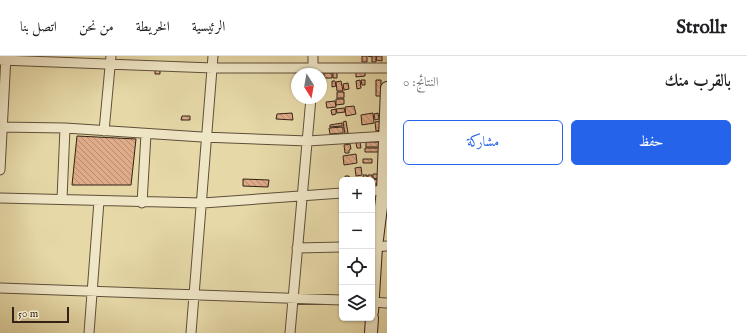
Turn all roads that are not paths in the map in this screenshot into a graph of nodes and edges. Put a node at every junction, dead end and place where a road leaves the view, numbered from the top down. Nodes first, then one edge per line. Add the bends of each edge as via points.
1 (214, 56) edge
2 (313, 56) edge
3 (4, 59) edge
4 (111, 59) edge
5 (213, 68) junction
6 (313, 68) edge
7 (387, 68) edge
8 (291, 70) edge
9 (327, 70) edge
10 (387, 88) edge
11 (311, 104) edge
12 (2, 127) edge
13 (65, 128) junction
14 (104, 130) junction
15 (146, 134) junction
16 (386, 136) edge
17 (207, 137) junction
18 (308, 141) junction
19 (0, 170) edge
20 (381, 191) edge
21 (339, 193) edge
22 (303, 195) junction
23 (0, 198) edge
24 (62, 199) junction
25 (99, 201) junction
26 (142, 203) junction
27 (203, 203) junction
28 (378, 246) edge
29 (339, 247) edge
30 (297, 248) junction
31 (374, 285) edge
32 (0, 288) edge
33 (92, 292) junction
34 (193, 296) junction
35 (292, 298) junction
36 (339, 300) edge
37 (387, 303) edge
38 (375, 305) edge
39 (372, 321) edge
40 (89, 333) edge
41 (191, 333) edge
42 (290, 333) edge
43 (371, 333) edge

1 - 5 street
2 - 6 street
3 - 4 street
3 - 12 street
4 - 5 street
4 - 14 street
5 - 8 street
5 - 17 street
7 - 9 street
10 - 16 street
11 - 18 street
12 - 13 street
12 - 19 street
13 - 14 street
13 - 24 street
14 - 15 street
15 - 17 street
15 - 26 street
16 - 18 street
16 - 20 street
17 - 18 street
17 - 27 street
18 - 22 street
20 - 28 street
21 - 22 street
22 - 27 street
22 - 30 street
23 - 24 street
24 - 25 street
25 - 26 street
25 - 33 street
26 - 27 street
27 - 34 street
28 - 31 street
29 - 30 street
30 - 35 street
32 - 33 street
33 - 34 street
33 - 40 street
34 - 35 street
34 - 41 street
35 - 36 street
35 - 42 street
37 - 38 street
39 - 43 street

